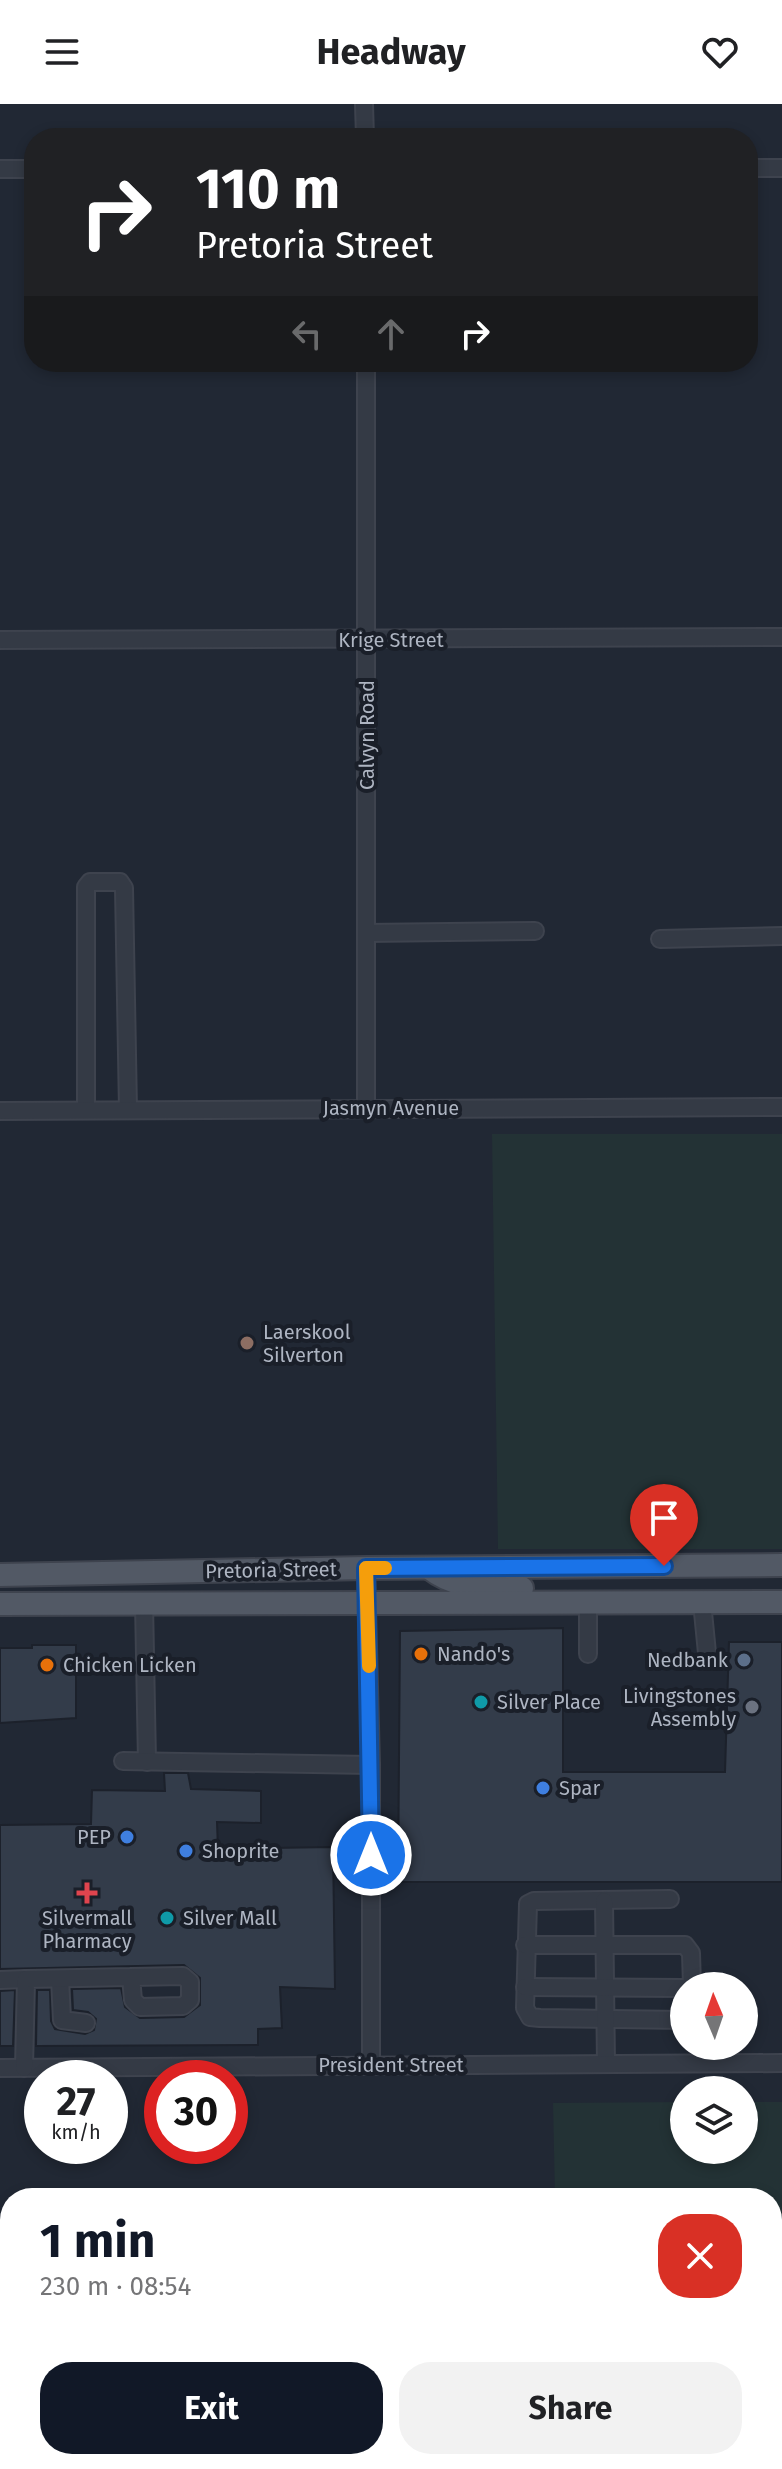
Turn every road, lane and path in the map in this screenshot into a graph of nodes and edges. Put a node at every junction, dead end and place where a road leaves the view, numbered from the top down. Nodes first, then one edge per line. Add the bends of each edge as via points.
1 (364, 104) edge
2 (365, 128) edge
3 (758, 168) edge
4 (782, 168) edge
5 (0, 169) edge
6 (24, 169) edge
7 (366, 372) edge
8 (782, 637) edge
9 (0, 640) edge
10 (367, 641) junction
11 (535, 931) dead end
12 (366, 933) junction
13 (782, 936) edge
14 (660, 939) dead end
15 (782, 1107) edge
16 (366, 1108) junction
17 (86, 1110) junction
18 (128, 1110) junction
19 (0, 1111) edge
20 (782, 1565) edge
21 (366, 1568) junction
22 (428, 1568) junction
23 (0, 1575) edge
24 (588, 1602) junction
25 (702, 1602) junction
26 (782, 1602) edge
27 (144, 1603) junction
28 (368, 1603) junction
29 (0, 1604) edge
30 (707, 1653) dead end
31 (588, 1654) dead end
32 (123, 1761) dead end
33 (147, 1762) junction
34 (371, 1765) junction
35 (670, 1899) dead end
36 (604, 1901) junction
37 (525, 1945) junction
38 (604, 1945) junction
39 (692, 1972) edge
40 (131, 1977) dead end
41 (26, 1979) junction
42 (60, 1979) junction
43 (0, 1980) edge
44 (525, 1987) junction
45 (605, 1988) junction
46 (670, 1988) edge
47 (605, 2020) junction
48 (670, 2020) edge
49 (86, 2023) dead end
50 (24, 2060) edge
51 (782, 2063) edge
52 (606, 2064) junction
53 (371, 2065) junction
54 (128, 2067) edge
55 (0, 2068) edge
56 (24, 2068) edge

1 - 2 street
3 - 4 street
5 - 6 street
7 - 10 street, Calvyn Road
8 - 10 street, Krige Street
9 - 10 street, Krige Street
10 - 12 street, Calvyn Road
11 - 12 street
12 - 16 street, Calvyn Road
13 - 14 street
15 - 16 street, Jasmyn Avenue
16 - 18 street, Jasmyn Avenue
17 - 18 street, Jasmyn Avenue
17 - 18 street via 90,882 123,884
17 - 19 street, Jasmyn Avenue
20 - 22 main road, Pretoria Street
21 - 22 main road, Pretoria Street
21 - 23 main road, Pretoria Street
21 - 28 street
22 - 25 main road via 459,1585 680,1588 697,1594
24 - 25 main road, Pretoria Street
24 - 28 main road, Pretoria Street
24 - 31 street
25 - 26 main road, Pretoria Street
25 - 30 street
27 - 28 main road, Pretoria Street
27 - 29 main road, Pretoria Street
27 - 33 street
28 - 34 street
32 - 33 street
33 - 34 street
34 - 53 street
35 - 36 street
36 - 37 street via 528,1904
36 - 38 street
37 - 38 street
37 - 44 street
38 - 39 street via 685,1945
38 - 45 street
40 - 42 street
41 - 42 street
41 - 43 street
41 - 50 street
42 - 49 street via 62,2020
44 - 45 street
44 - 47 street via 530,2017
45 - 46 street
45 - 47 street
47 - 48 street
47 - 52 street
51 - 52 street, President Street
52 - 53 street, President Street
53 - 54 street, President Street
55 - 56 street, President Street

